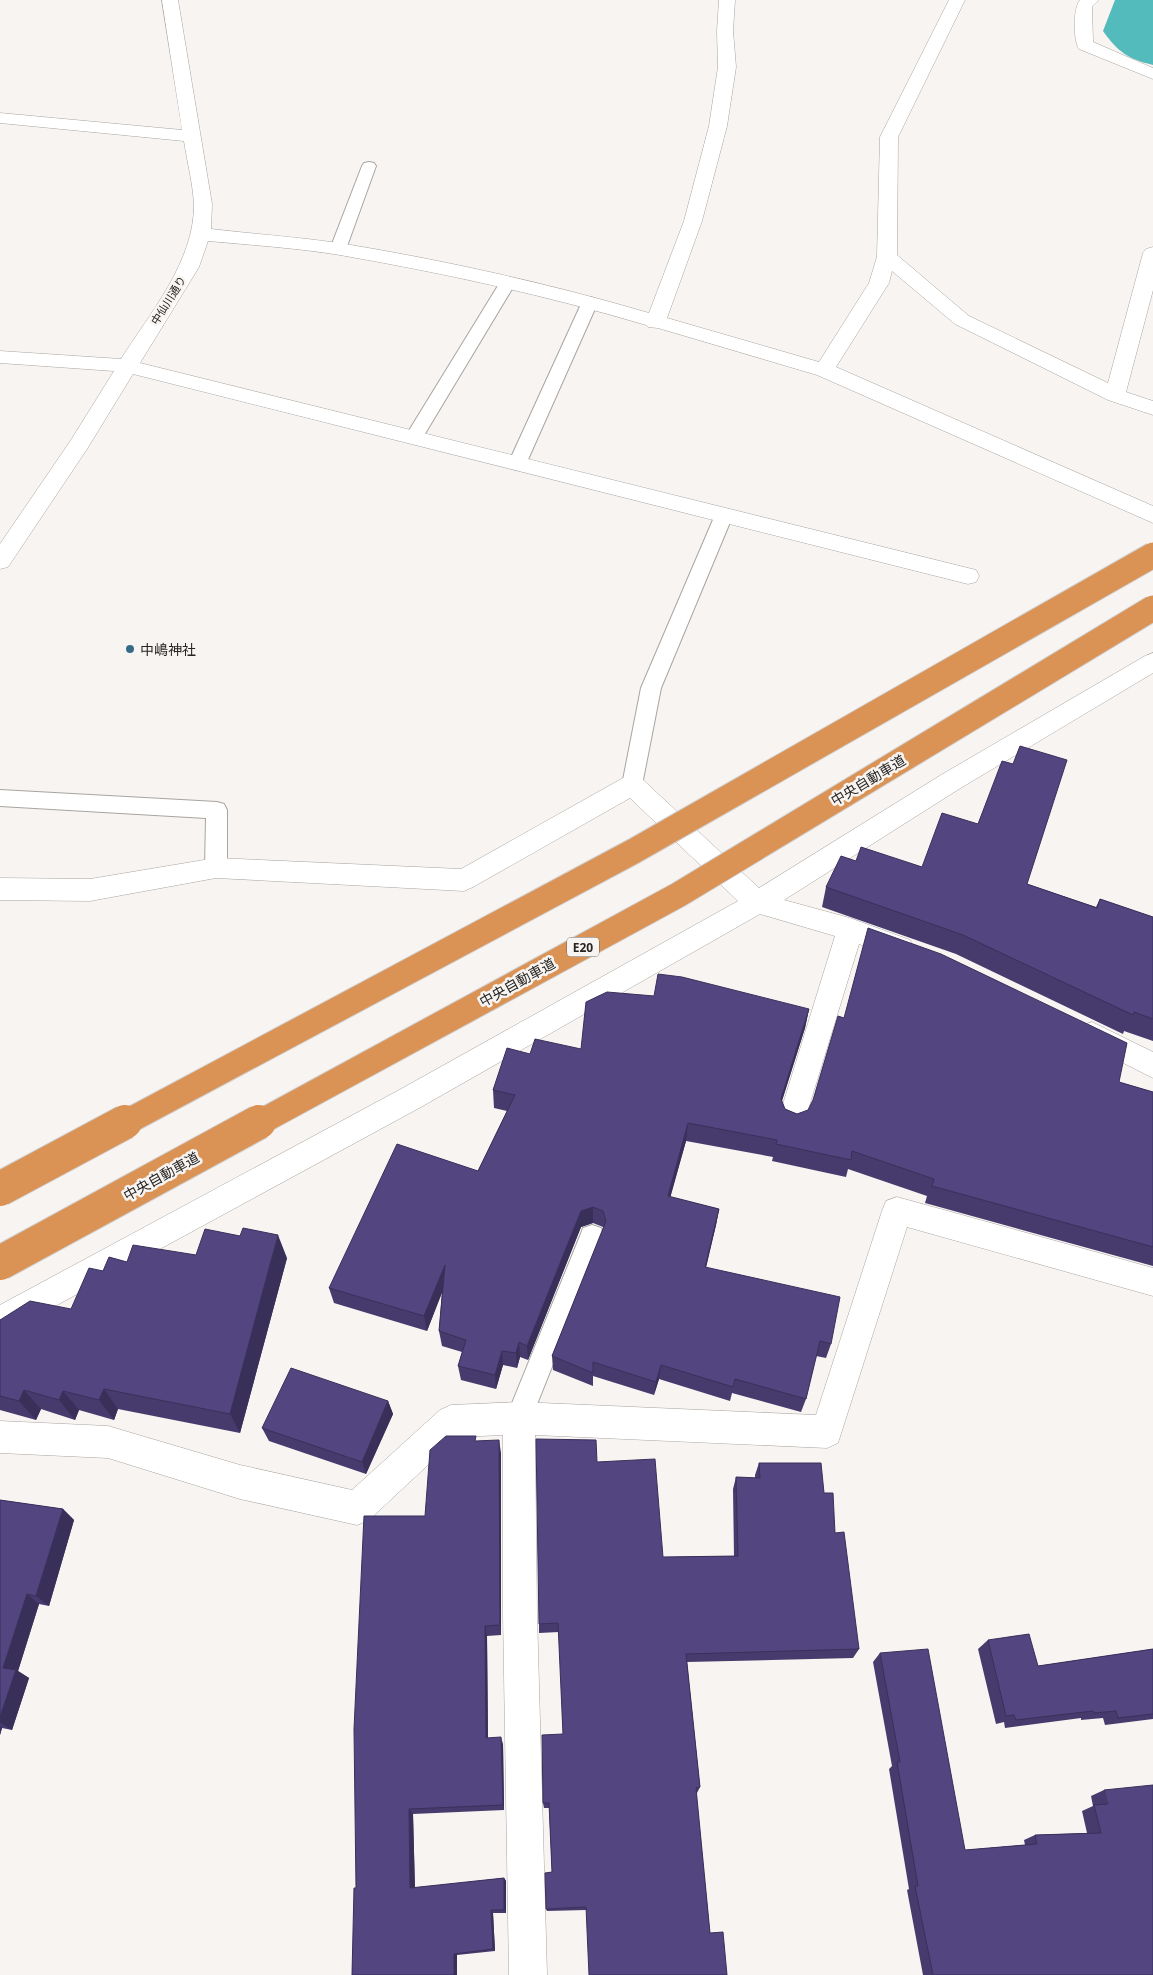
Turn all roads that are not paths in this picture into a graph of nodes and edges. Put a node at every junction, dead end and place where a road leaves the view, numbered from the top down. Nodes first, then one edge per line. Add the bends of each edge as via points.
1 (170, 0) edge
2 (727, 0) edge
3 (957, 0) edge
4 (1091, 0) edge
5 (1153, 74) edge
6 (0, 118) edge
7 (192, 136) junction
8 (369, 166) dead end
9 (201, 234) junction
10 (338, 250) junction
11 (1153, 253) edge
12 (887, 257) junction
13 (507, 284) junction
14 (590, 302) junction
15 (655, 323) junction
16 (0, 357) edge
17 (127, 366) junction
18 (824, 370) junction
19 (1115, 395) junction
20 (1153, 408) edge
21 (414, 437) junction
22 (517, 464) junction
23 (724, 515) junction
24 (1153, 515) edge
25 (1153, 554) edge
26 (0, 561) edge
27 (968, 576) dead end
28 (1153, 608) edge
29 (1153, 662) edge
30 (632, 785) junction
31 (0, 798) edge
32 (216, 868) junction
33 (0, 889) edge
34 (757, 903) junction
35 (850, 929) junction
36 (919, 955) edge
37 (1066, 1021) edge
38 (1153, 1066) edge
39 (793, 1117) edge
40 (0, 1189) edge
41 (592, 1236) dead end
42 (0, 1264) edge
43 (1153, 1282) edge
44 (0, 1321) edge
45 (519, 1418) junction
46 (0, 1437) edge
47 (528, 1975) edge

1 - 7 street, 中仙川通り
2 - 15 street via 728,67 718,126 693,221
3 - 12 street via 889,137
4 - 5 street via 1084,5 1085,45
6 - 7 street
7 - 9 street, 中仙川通り via 203,204
8 - 10 lane
9 - 10 street
9 - 17 street, 中仙川通り via 189,266
10 - 13 street via 477,275
11 - 19 street
12 - 18 street via 879,283
12 - 19 street via 962,320
13 - 14 street
13 - 21 lane
14 - 15 street
14 - 22 lane
15 - 18 street
16 - 17 street
17 - 21 street
17 - 26 street, 中仙川通り
18 - 24 street
19 - 20 street
21 - 22 street
22 - 23 street
23 - 27 street
23 - 30 lane via 651,688
25 - 40 highway, bridge via 634,851
28 - 42 highway, 中央自動車道 / E20, bridge via 678,895
29 - 34 street via 950,782
30 - 32 street via 464,880
30 - 34 street
31 - 32 lane via 217,810
32 - 33 street via 90,890
34 - 35 street
34 - 44 street via 411,1098
35 - 36 street
35 - 39 street
37 - 38 street
41 - 45 lane
43 - 45 street via 897,1212 827,1432
45 - 46 street via 451,1421 358,1508 240,1482 108,1442
45 - 47 street

